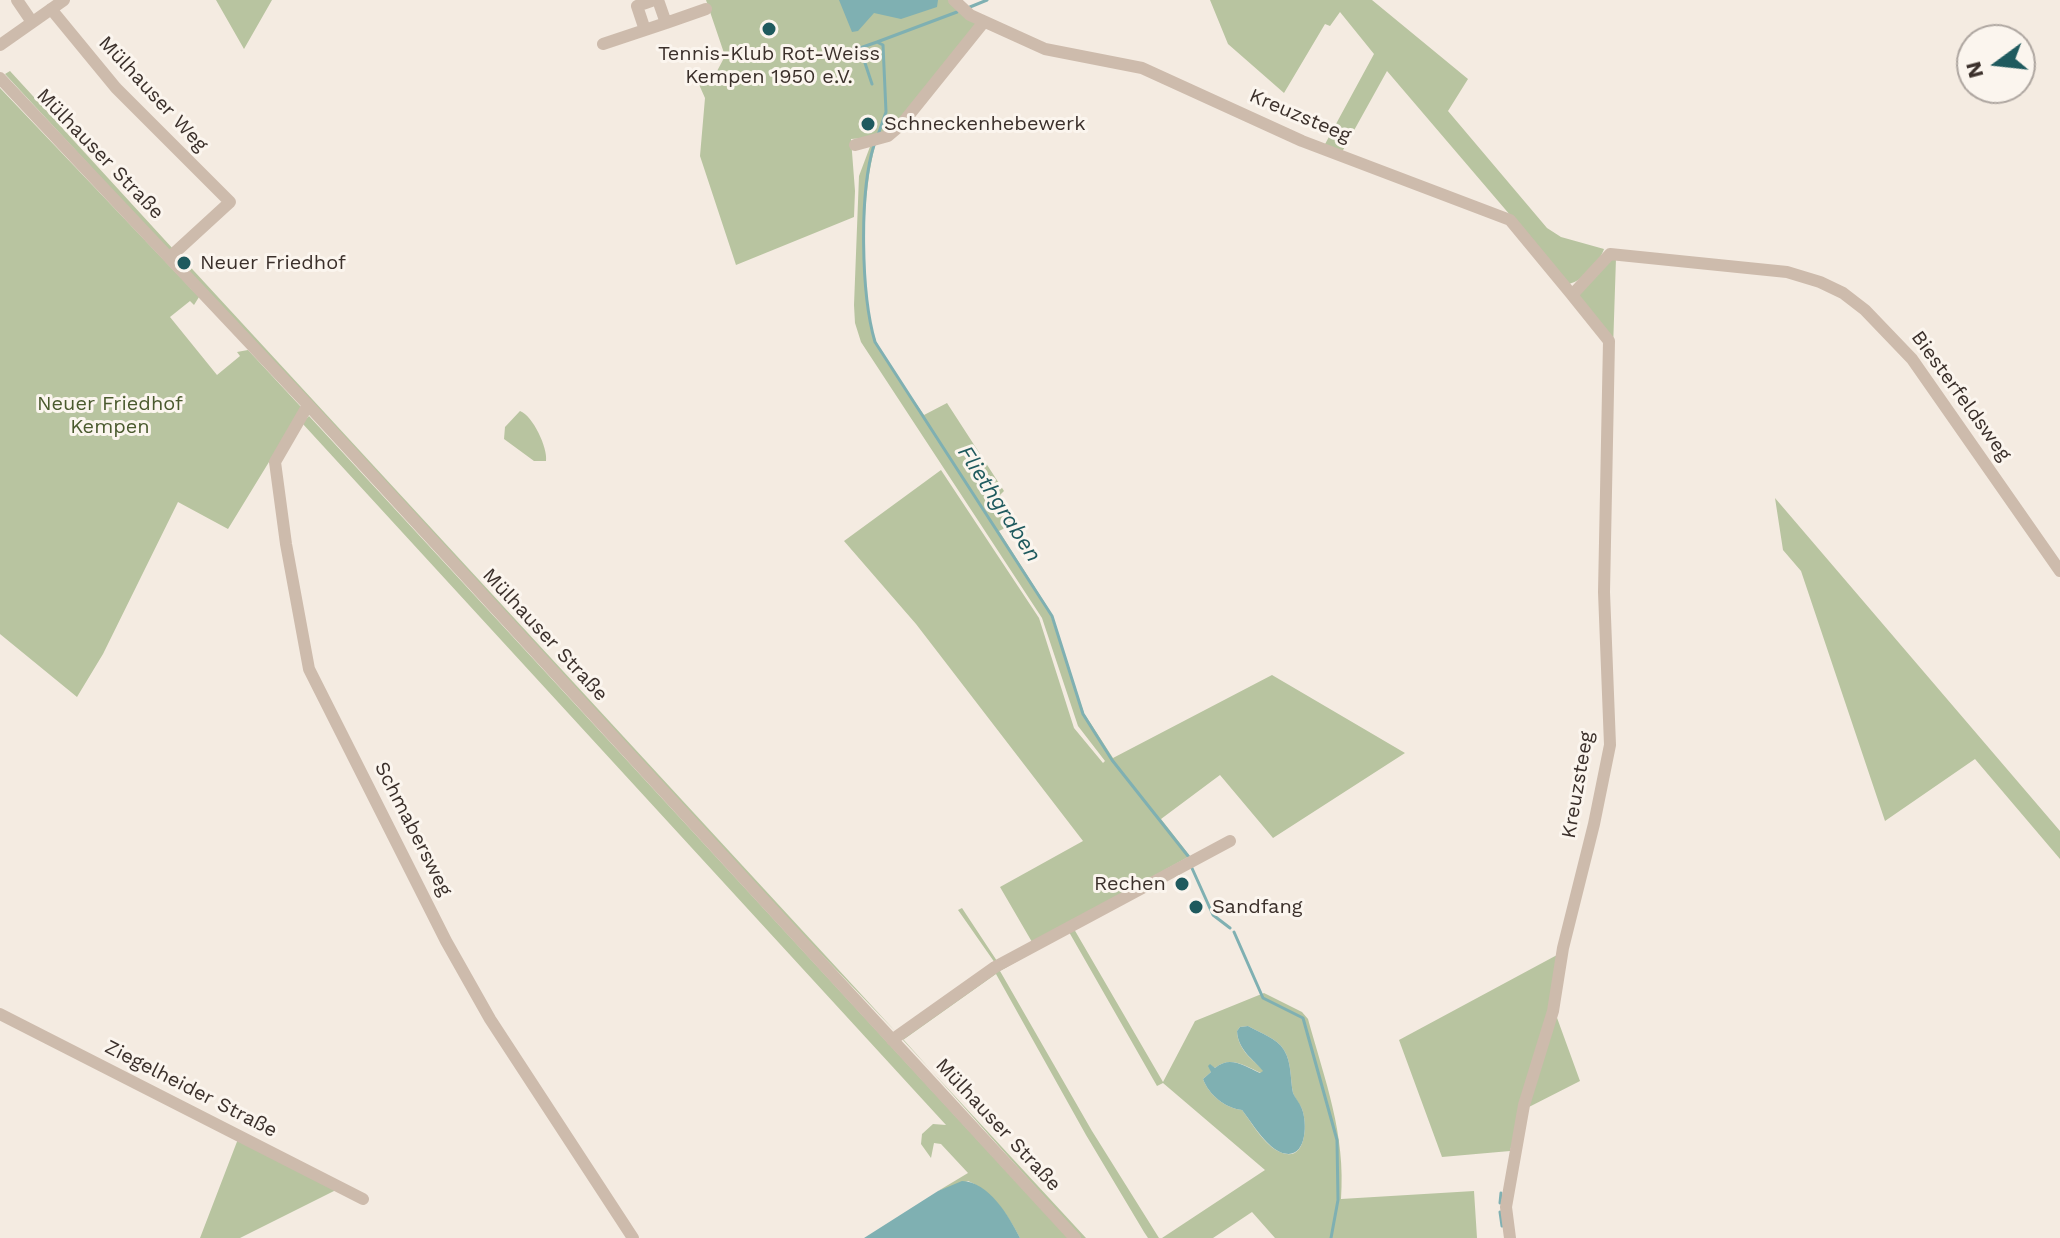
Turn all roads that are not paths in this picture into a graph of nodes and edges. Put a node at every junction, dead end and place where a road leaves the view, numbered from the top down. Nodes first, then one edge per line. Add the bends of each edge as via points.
1 (17, 0) edge
2 (64, 0) edge
3 (954, 0) edge
4 (651, 1) edge
5 (51, 9) junction
6 (706, 9) dead end
7 (32, 22) junction
8 (666, 23) junction
9 (983, 23) junction
10 (645, 30) junction
11 (603, 44) dead end
12 (0, 45) edge
13 (0, 78) edge
14 (855, 145) dead end
15 (170, 257) junction
16 (1572, 295) junction
17 (308, 405) junction
18 (2060, 571) edge
19 (1230, 841) dead end
20 (0, 1014) edge
21 (892, 1040) junction
22 (363, 1199) dead end
23 (633, 1238) edge
24 (1075, 1238) edge
25 (1510, 1238) edge

1 - 7 street
2 - 5 street
3 - 9 street, Kreuzsteeg
4 - 8 street
4 - 10 street via 637,6
5 - 7 street
5 - 15 street, Mülhauser Weg via 116,88 230,202
6 - 8 street
7 - 12 street
8 - 10 street
9 - 14 street via 901,125 888,136
9 - 16 street, Kreuzsteeg via 1045,49 1142,68 1302,141 1510,220
10 - 11 street
13 - 15 street, Mülhauser Straße
15 - 17 street, Mülhauser Straße
16 - 18 street, Biesterfeldsweg via 1610,254 1787,272 1843,293 1912,359
16 - 25 street, Kreuzsteeg via 1609,341 1604,592 1610,745 1553,1011 1524,1105 1506,1207
17 - 21 street, Mülhauser Straße
17 - 23 street, Schmabersweg via 275,462 309,669 490,1019
19 - 21 street via 995,967
20 - 22 street, Ziegelheider Straße
21 - 24 street, Mülhauser Straße

